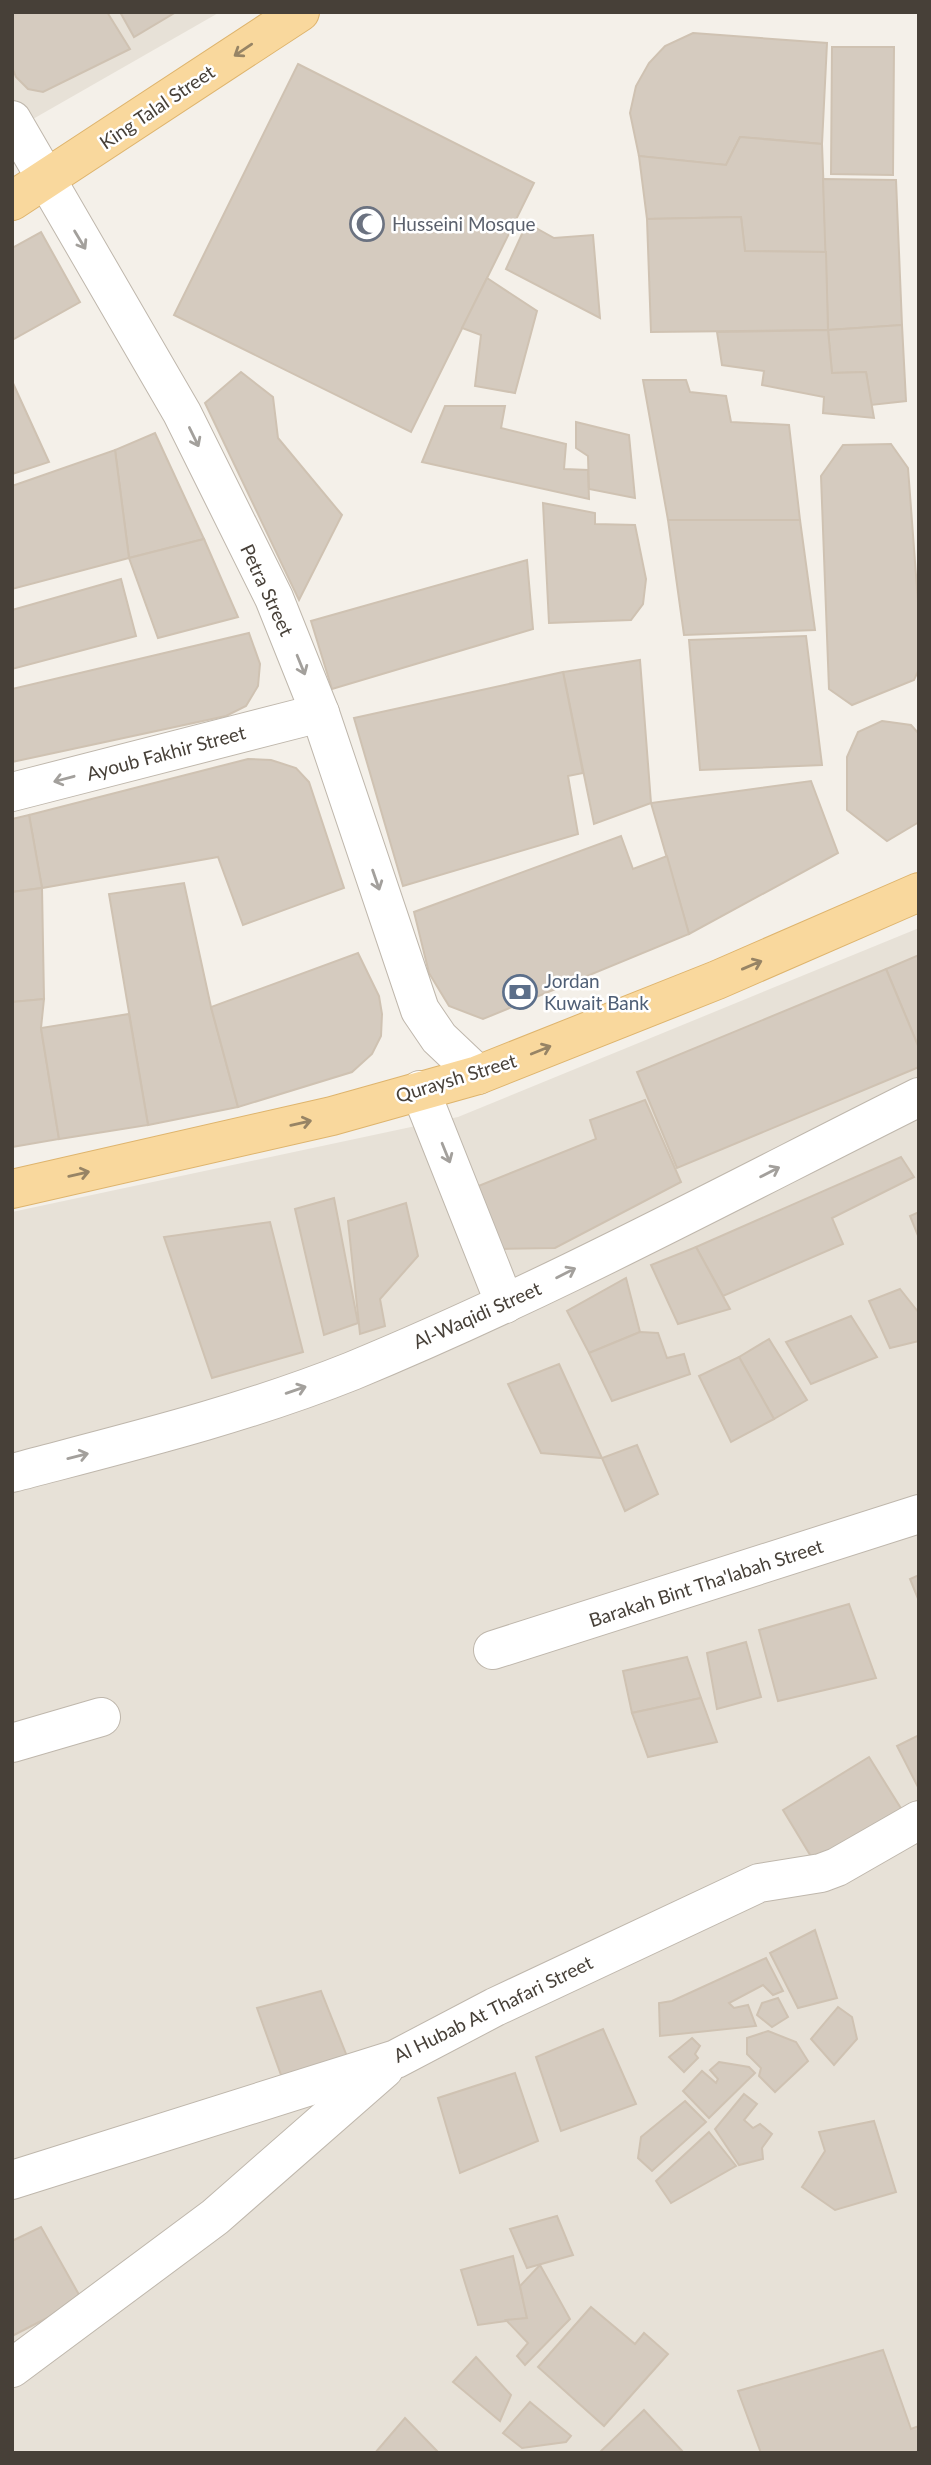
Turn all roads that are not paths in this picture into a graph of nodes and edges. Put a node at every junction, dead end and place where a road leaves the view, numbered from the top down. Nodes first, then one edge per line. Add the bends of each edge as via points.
1 (300, 12) edge
2 (12, 120) edge
3 (45, 182) junction
4 (12, 201) edge
5 (320, 713) junction
6 (12, 792) edge
7 (919, 892) edge
8 (478, 1075) junction
9 (420, 1090) junction
10 (919, 1097) edge
11 (12, 1189) edge
12 (505, 1304) junction
13 (12, 1473) edge
14 (919, 1514) edge
15 (493, 1650) dead end
16 (101, 1717) dead end
17 (12, 1743) edge
18 (919, 1820) edge
19 (396, 2059) junction
20 (12, 2180) edge
21 (12, 2368) edge

1 -> 3 main road, King Talal Street
2 - 3 street, Petra Street
3 - 4 main road, King Talal Street
3 -> 5 street, Petra Street via 181,413 274,598
5 -> 6 street, Ayoub Fakhir Street
5 -> 8 street, Petra Street via 420,1010 439,1038
8 -> 7 main road, Quraysh Street via 718,980
8 - 9 main road, Quraysh Street
11 -> 9 main road, Quraysh Street via 332,1116
9 -> 12 street
12 -> 10 street, Al-Waqidi Street
13 -> 12 street, Al-Waqidi Street via 183,1429 337,1376
14 - 15 street, Barakah Bint Tha'labah Street
16 - 17 street
18 - 19 street, Al Hubab At Thafari Street via 837,1867 759,1883 507,2001
19 - 20 street, Al Hubab At Thafari Street
19 - 21 street via 215,2217

